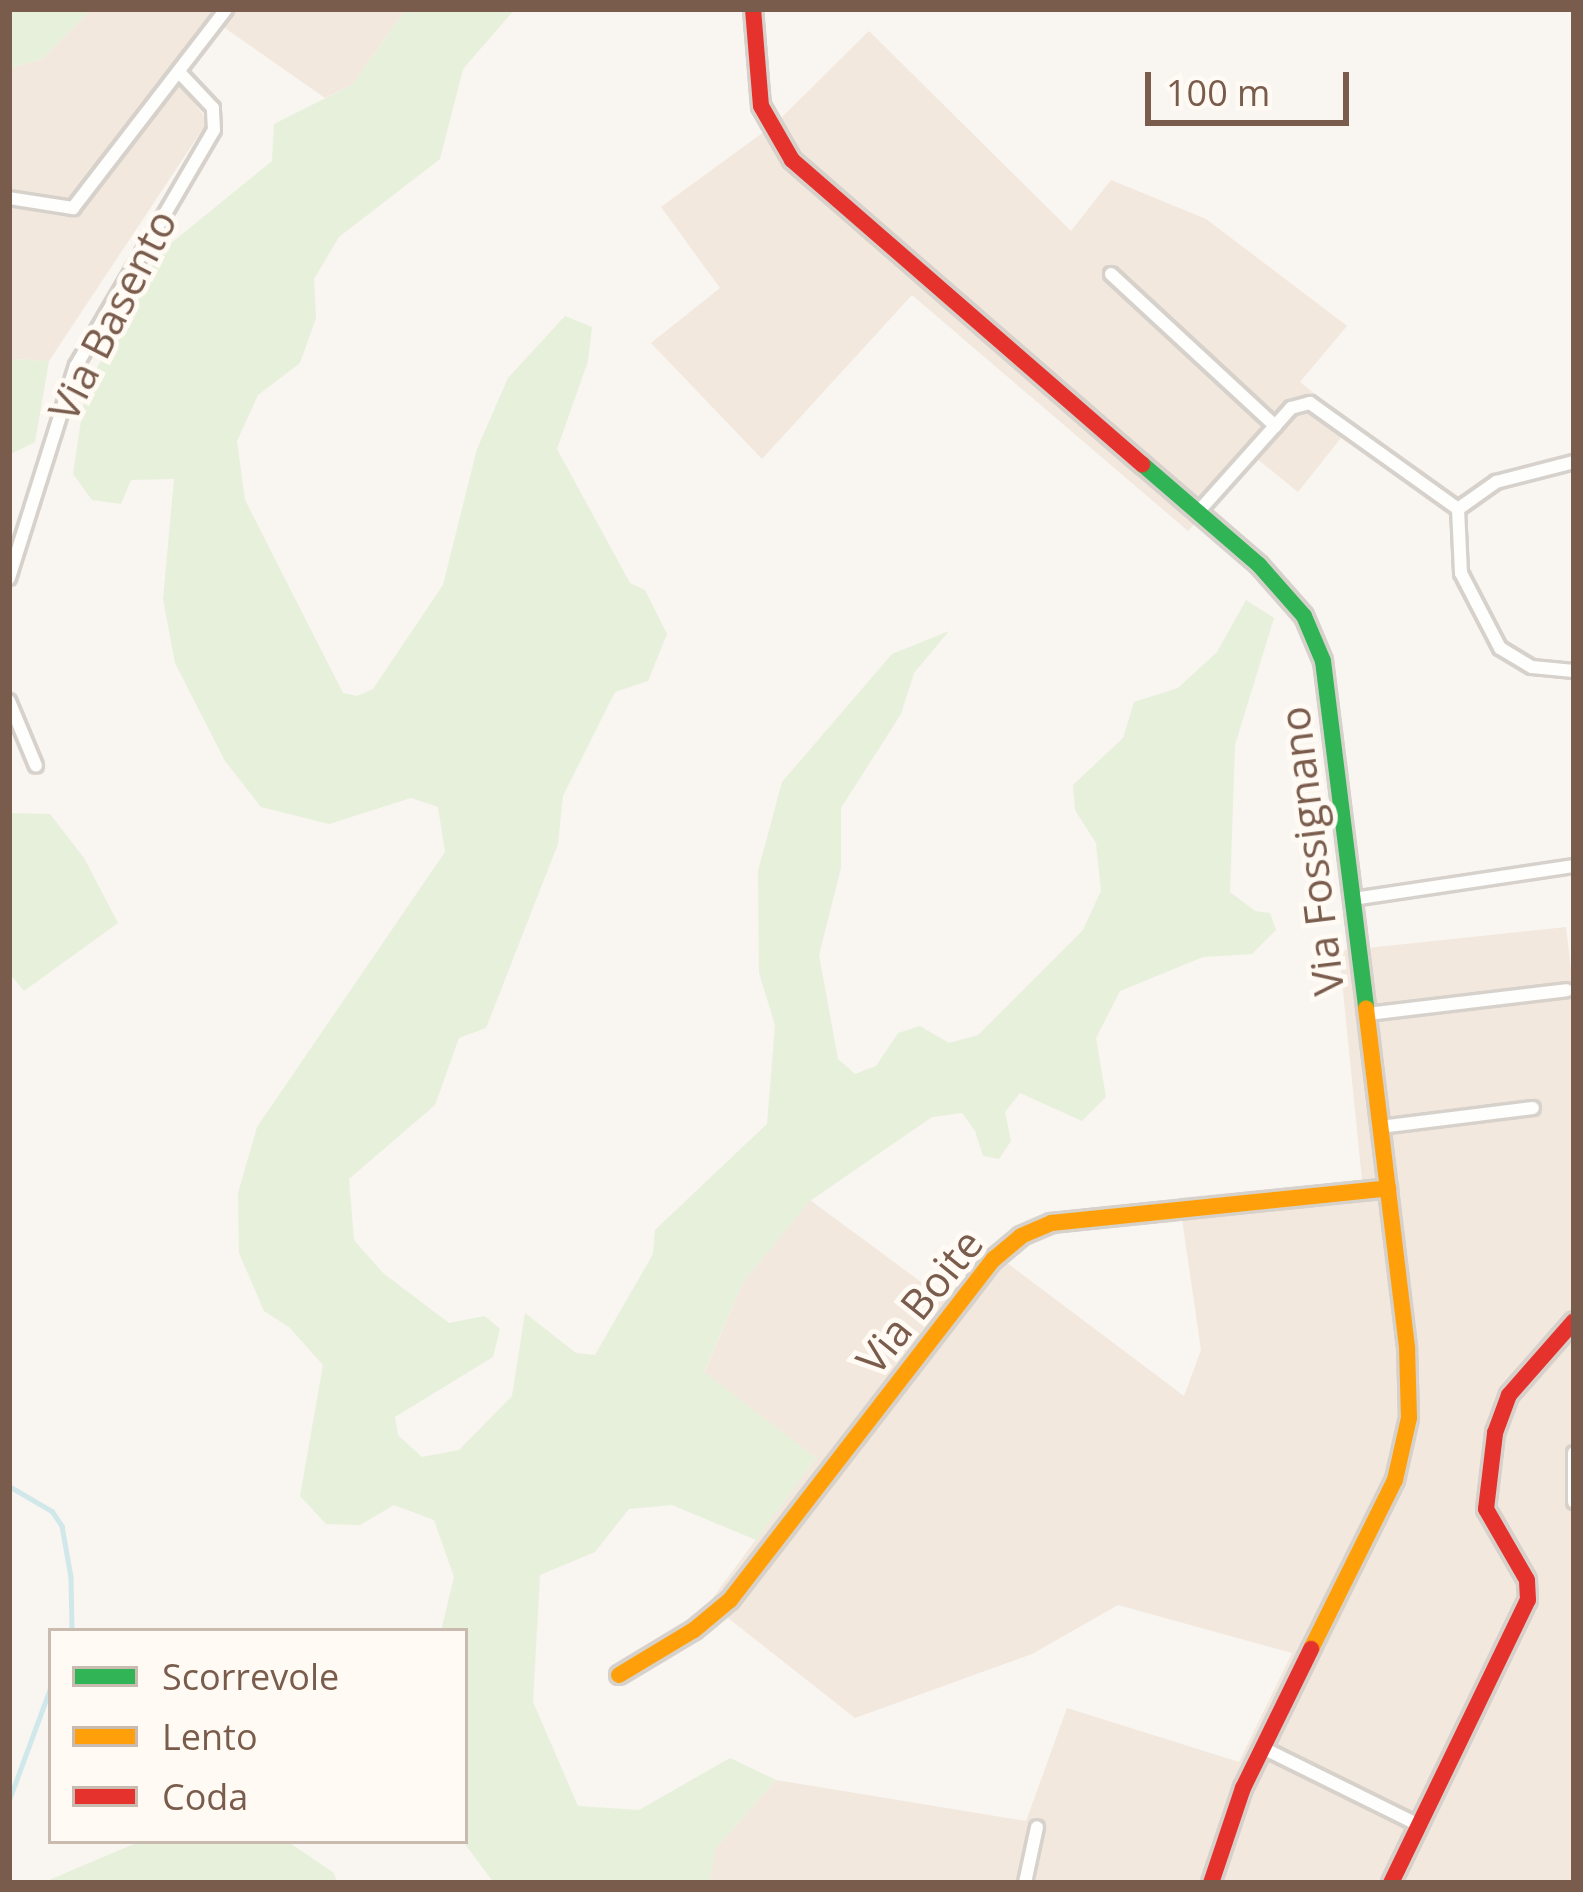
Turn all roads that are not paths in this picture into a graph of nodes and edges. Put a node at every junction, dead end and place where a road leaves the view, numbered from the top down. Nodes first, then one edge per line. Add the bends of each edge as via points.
1 (226, 9) edge
2 (753, 9) edge
3 (179, 72) junction
4 (9, 198) edge
5 (1111, 274) dead end
6 (1275, 426) junction
7 (1574, 462) edge
8 (1458, 509) junction
9 (1198, 512) junction
10 (9, 578) edge
11 (1574, 671) edge
12 (9, 701) edge
13 (37, 766) dead end
14 (1574, 866) edge
15 (1353, 899) junction
16 (1567, 990) dead end
17 (1367, 1014) junction
18 (1533, 1108) dead end
19 (1380, 1126) junction
20 (1388, 1188) junction
21 (1574, 1321) edge
22 (1574, 1453) edge
23 (1574, 1502) edge
24 (619, 1675) dead end
25 (1263, 1748) junction
26 (1417, 1824) junction
27 (1037, 1827) dead end
28 (1025, 1883) edge
29 (1211, 1883) edge
30 (1391, 1883) edge

1 - 3 street, Via Basento
2 - 9 street, Via Fossignano via 761,106 792,160
3 - 4 street, Via Basento via 73,208
3 - 10 street, Via Basento via 213,108 214,130 76,365
5 - 6 street
6 - 8 street via 1294,405 1310,403
6 - 9 street
7 - 8 street via 1496,482
8 - 11 street via 1461,573 1495,641 1526,665
9 - 15 street, Via Fossignano via 1267,573 1314,633
12 - 13 street
14 - 15 street
15 - 17 street, Via Fossignano
16 - 17 street
17 - 19 street, Via Fossignano
18 - 19 street
19 - 20 street, Via Fossignano
20 - 24 street, Via Boite via 1052,1223 1021,1235 994,1259 730,1600
20 - 25 street, Via Fossignano via 1409,1370 1404,1450
21 - 26 street via 1500,1413 1486,1509 1527,1580 1528,1600
22 - 23 street
25 - 26 street
25 - 29 street, Via Fossignano
26 - 30 street
27 - 28 street

